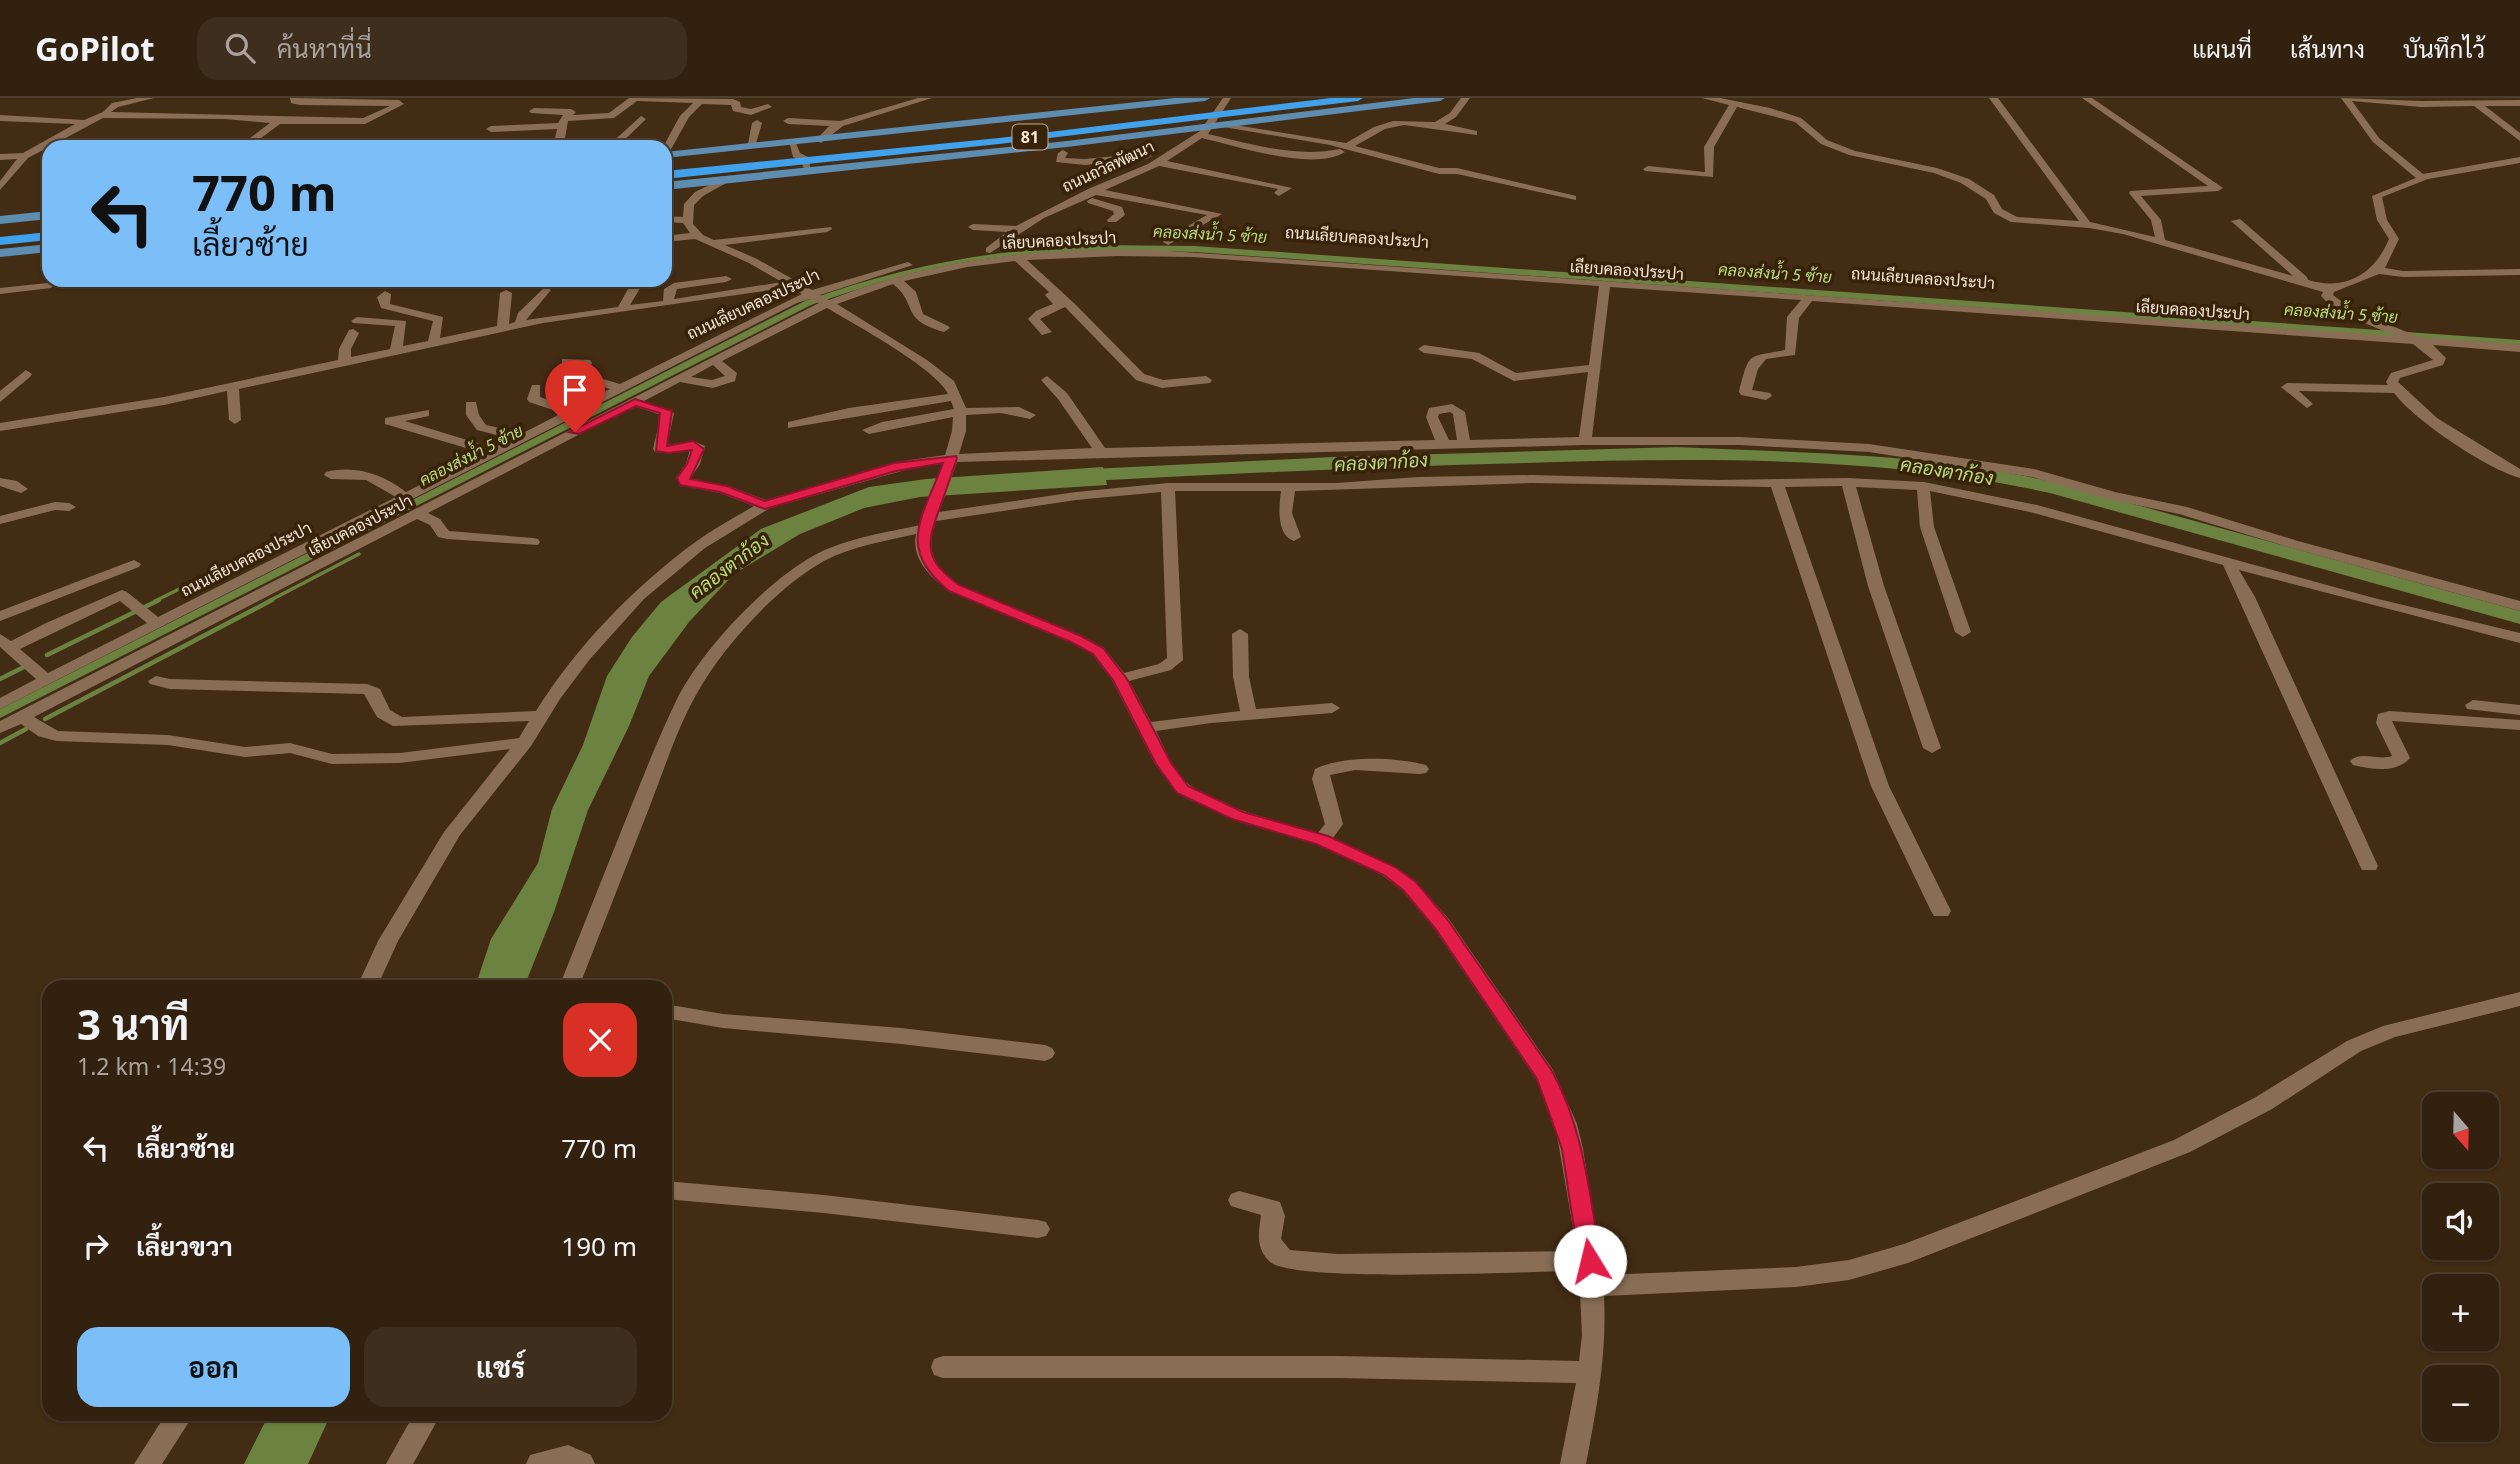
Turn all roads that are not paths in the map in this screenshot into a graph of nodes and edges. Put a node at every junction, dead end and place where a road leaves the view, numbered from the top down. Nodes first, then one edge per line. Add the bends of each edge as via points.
1 (150, 98) edge
2 (294, 98) edge
3 (635, 98) edge
4 (928, 98) edge
5 (1205, 98) edge
6 (1227, 98) edge
7 (1292, 98) edge
8 (1358, 98) edge
9 (1440, 98) edge
10 (1466, 98) edge
11 (1706, 98) edge
12 (1993, 98) edge
13 (2086, 98) edge
14 (2345, 98) edge
15 (2393, 100) edge
16 (1780, 101) dead end
17 (117, 102) edge
18 (700, 102) junction
19 (2476, 103) junction
20 (2520, 103) edge
21 (1734, 104) junction
22 (768, 107) dead end
23 (534, 111) dead end
24 (1771, 112) junction
25 (101, 115) junction
26 (0, 118) edge
27 (641, 119) dead end
28 (278, 121) junction
29 (788, 121) dead end
30 (85, 122) junction
31 (563, 122) junction
32 (757, 123) dead end
33 (840, 124) junction
34 (1223, 126) junction
35 (1436, 126) junction
36 (491, 128) dead end
37 (1204, 131) junction
38 (1474, 133) dead end
39 (2520, 138) edge
40 (49, 140) edge
41 (252, 140) edge
42 (558, 140) edge
43 (619, 140) edge
44 (672, 140) edge
45 (821, 140) junction
46 (792, 143) junction
47 (42, 145) edge
48 (750, 147) junction
49 (1344, 149) junction
50 (672, 153) edge
51 (1063, 153) dead end
52 (26, 156) junction
53 (0, 157) edge
54 (1156, 157) junction
55 (2520, 160) edge
56 (672, 166) edge
57 (699, 167) junction
58 (1648, 169) dead end
59 (808, 172) junction
60 (672, 173) edge
61 (2422, 177) junction
62 (1295, 178) dead end
63 (724, 180) junction
64 (1, 183) edge
65 (672, 185) edge
66 (1092, 191) junction
67 (1279, 193) dead end
68 (1078, 198) junction
69 (1572, 198) dead end
70 (42, 216) edge
71 (672, 219) edge
72 (1112, 219) dead end
73 (0, 220) edge
74 (688, 220) junction
75 (2236, 221) dead end
76 (2087, 225) junction
77 (42, 227) edge
78 (973, 227) dead end
79 (827, 229) dead end
80 (1017, 229) junction
81 (0, 231) edge
82 (697, 236) junction
83 (42, 237) edge
84 (672, 238) edge
85 (2160, 240) junction
86 (0, 241) edge
87 (1168, 242) junction
88 (711, 243) junction
89 (42, 249) edge
90 (990, 250) junction
91 (0, 253) edge
92 (1010, 257) junction
93 (2379, 271) junction
94 (2520, 272) edge
95 (726, 279) dead end
96 (895, 280) junction
97 (2304, 282) junction
98 (791, 284) junction
99 (1605, 284) junction
100 (42, 287) edge
101 (635, 287) edge
102 (545, 290) dead end
103 (2329, 290) junction
104 (0, 291) edge
105 (506, 293) dead end
106 (385, 294) dead end
107 (1807, 298) junction
108 (819, 299) junction
109 (668, 303) junction
110 (622, 309) junction
111 (523, 324) junction
112 (503, 327) junction
113 (943, 328) dead end
114 (2394, 330) junction
115 (1046, 332) dead end
116 (2520, 338) edge
117 (2415, 340) junction
118 (433, 345) junction
119 (2520, 348) edge
120 (1424, 349) dead end
121 (395, 353) junction
122 (713, 360) junction
123 (566, 362) dead end
124 (344, 363) junction
125 (1593, 368) junction
126 (26, 374) dead end
127 (678, 378) junction
128 (1047, 380) dead end
129 (1206, 380) dead end
130 (233, 386) junction
131 (536, 388) dead end
132 (620, 388) junction
133 (2397, 389) junction
134 (1766, 396) dead end
135 (956, 397) junction
136 (0, 398) edge
137 (635, 402) junction
138 (2307, 404) dead end
139 (471, 405) dead end
140 (571, 412) junction
141 (424, 413) dead end
142 (960, 413) junction
143 (1066, 413) dead end
144 (1030, 415) dead end
145 (236, 420) dead end
146 (793, 425) dead end
147 (0, 427) edge
148 (869, 430) dead end
149 (523, 437) junction
150 (1585, 440) junction
151 (1465, 444) junction
152 (1444, 445) junction
153 (492, 452) junction
154 (1095, 453) junction
155 (951, 458) junction
156 (2520, 474) edge
157 (331, 475) dead end
158 (0, 482) edge
159 (1776, 482) junction
160 (1848, 482) junction
161 (1924, 486) junction
162 (1168, 487) junction
163 (1289, 487) junction
164 (20, 489) dead end
165 (405, 498) junction
166 (765, 505) junction
167 (69, 507) dead end
168 (415, 514) junction
169 (929, 518) junction
170 (0, 520) edge
171 (1294, 537) dead end
172 (533, 542) dead end
173 (2230, 563) junction
174 (134, 564) dead end
175 (2520, 606) edge
176 (0, 616) edge
177 (157, 624) junction
178 (1963, 632) dead end
179 (1240, 634) dead end
180 (2520, 638) edge
181 (5, 643) edge
182 (1120, 679) junction
183 (46, 680) junction
184 (156, 681) dead end
185 (0, 704) edge
186 (2473, 705) dead end
187 (1332, 708) dead end
188 (2520, 710) edge
189 (1250, 714) junction
190 (541, 716) junction
191 (22, 717) junction
192 (2520, 725) edge
193 (0, 728) edge
194 (1144, 728) junction
195 (525, 742) junction
196 (1932, 748) dead end
197 (2359, 761) dead end
198 (1420, 769) dead end
199 (1322, 840) junction
200 (2369, 866) dead end
201 (1941, 911) dead end
202 (370, 980) edge
203 (572, 980) edge
204 (2520, 999) edge
205 (672, 1012) edge
206 (1045, 1052) dead end
207 (672, 1191) edge
208 (1239, 1200) dead end
209 (1038, 1229) dead end
210 (1590, 1261) junction
211 (1592, 1286) junction
212 (943, 1367) dead end
213 (1591, 1373) junction
214 (176, 1421) edge
215 (424, 1421) edge
216 (147, 1464) edge
217 (399, 1464) edge
218 (539, 1464) edge
219 (582, 1464) edge
220 (1573, 1464) edge

1 - 17 street
2 - 28 street via 300,102 401,103 365,121
3 - 18 street
3 - 31 street via 611,116
4 - 33 street
5 - 45 main road
6 - 37 street, ถนนถวิลพัฒนา
7 - 57 highway, 81
8 - 57 highway, 81 via 1061,134
9 - 34 main road
10 - 35 street via 1453,115
11 - 21 street
12 - 76 street
13 - 85 street via 2218,188 2134,194 2154,217
14 - 15 street
14 - 61 street via 2376,140
15 - 19 street
16 - 24 street
17 - 25 street
18 - 22 street via 733,102 736,109 751,112
18 - 44 street via 685,116
19 - 20 street
19 - 39 street
21 - 24 street
21 - 58 street via 1709,147 1710,175
23 - 31 street via 571,112
24 - 76 street via 1808,126 1824,142 1852,153 1965,181 1990,197 1998,211 2010,218
25 - 28 street
25 - 30 street
26 - 30 street
27 - 43 street
28 - 41 street
29 - 33 street
30 - 40 street
31 - 36 street
31 - 42 street
32 - 48 street
33 - 45 street
34 - 37 main road
34 - 49 street
35 - 38 street
35 - 49 street via 1386,126
37 - 49 street via 1294,153 1319,155
37 - 54 street, ถนนถวิลพัฒนา
37 - 59 main road
45 - 46 main road
46 - 48 main road
46 - 59 street via 796,155 805,159
47 - 52 street
48 - 50 main road
49 - 69 street
51 - 54 street via 1059,160 1074,162
52 - 53 street
52 - 64 street
54 - 62 street
54 - 66 street, ถนนถวิลพัฒนา
54 - 67 street via 1287,188
55 - 61 street
56 - 57 highway, 81
57 - 60 highway, 81
59 - 63 main road
61 - 93 street via 2377,197 2382,220 2394,239
63 - 65 main road
63 - 74 street via 692,201
66 - 68 street, ถนนถวิลพัฒนา
66 - 87 street via 1217,214
68 - 72 street via 1118,209 1120,215
68 - 80 street, ถนนถวิลพัฒนา
70 - 73 main road
71 - 74 street
74 - 82 street
75 - 97 street
76 - 85 street
77 - 81 highway
78 - 80 street
79 - 88 street
80 - 90 street, ถนนถวิลพัฒนา
82 - 84 street
82 - 88 street
83 - 86 highway
85 - 97 street
87 - 90 street, ถนนเลียบคลองประปา via 1080,241
87 - 114 street, ถนนเลียบคลองประปา
88 - 98 street
89 - 91 main road
90 - 108 street, ถนนเลียบคลองประปา via 891,269
92 - 96 street, เลียบคลองประปา
92 - 99 street, เลียบคลองประปา via 1101,251 1180,254
92 - 115 street via 1061,302 1034,319
92 - 129 street via 1070,306 1140,377 1162,384
93 - 94 street
93 - 103 street
95 - 109 street via 684,279 671,288
96 - 108 street, เลียบคลองประปา
96 - 113 street via 910,292 911,307 917,314
97 - 103 street
98 - 108 street
98 - 109 street
99 - 107 street, เลียบคลองประปา
99 - 125 street
100 - 104 street
101 - 110 street
102 - 111 street via 522,315
103 - 114 street via 2327,296 2337,306
105 - 112 street
106 - 118 street via 385,306 439,319
107 - 117 street, เลียบคลองประปา
107 - 134 street via 1793,317 1791,352 1755,361 1745,392
108 - 122 street, เลียบคลองประปา
108 - 132 street, ถนนเลียบคลองประปา
108 - 135 street via 944,378
109 - 110 street
110 - 111 street
111 - 112 street
112 - 118 street
114 - 116 street, ถนนเลียบคลองประปา
114 - 117 street
117 - 119 street, เลียบคลองประปา
117 - 133 street via 2435,352 2439,362 2395,376 2392,382
118 - 121 street
120 - 125 street via 1475,356 1514,377
121 - 124 street
121 - 124 street via 402,323 355,327
122 - 127 street, เลียบคลองประปา
122 - 127 street via 731,373 731,378 713,384
123 - 132 street via 586,363 579,376
124 - 130 street
125 - 150 street
126 - 136 street
127 - 137 street, เลียบคลองประปา
128 - 154 street via 1063,396
130 - 145 street
130 - 147 street
131 - 140 street via 533,399
132 - 140 street, ถนนเลียบคลองประปา
133 - 138 street via 2287,387
133 - 156 street via 2432,420
135 - 142 street
135 - 146 street
137 - 166 street via 668,413 660,449 698,446 685,482 723,489
137 - 168 street, เลียบคลองประปา
139 - 149 street via 476,425
140 - 149 street, ถนนเลียบคลองประปา
141 - 153 street via 390,421
142 - 144 street via 1008,409
142 - 148 street
142 - 155 street
143 - 154 street
149 - 153 street, ถนนเลียบคลองประปา
150 - 151 street
150 - 175 street via 1810,444 2013,468 2182,510
151 - 152 street
151 - 152 street via 1459,412 1445,408 1434,411 1432,417
152 - 154 street
153 - 165 street, ถนนเลียบคลองประปา
154 - 155 street
155 - 166 street via 894,467
155 - 169 street
157 - 165 street via 362,473 382,480
158 - 164 street
159 - 160 street
159 - 163 street via 1484,480
159 - 201 street via 1874,769
160 - 161 street
160 - 196 street via 1876,586
161 - 173 street via 2032,508
161 - 178 street via 1927,527
162 - 163 street
162 - 169 street
162 - 182 street via 1175,660
163 - 171 street via 1285,513
165 - 177 street, ถนนเลียบคลองประปา
166 - 190 street via 700,545 639,596 584,656
167 - 170 street via 55,506
168 - 172 street via 432,518 447,535
168 - 191 street, เลียบคลองประปา
169 - 182 street via 922,538 926,558 937,575 954,588 1098,651
169 - 203 street via 821,557 795,573 721,647 688,694 664,744
173 - 180 street
173 - 200 street
174 - 176 street
177 - 181 street via 122,595
177 - 183 street, ถนนเลียบคลองประปา
179 - 189 street via 1241,677
181 - 183 street
182 - 194 street
183 - 185 street, ถนนเลียบคลองประปา
184 - 190 street via 368,689 383,713 399,722
186 - 188 street
187 - 189 street
189 - 194 street
190 - 195 street
191 - 193 street, เลียบคลองประปา
191 - 195 street via 56,736 168,740 245,752 290,748 332,758 400,758
192 - 197 street via 2389,716 2384,723 2401,758 2390,764
194 - 199 street via 1183,789 1237,815
195 - 202 street via 453,832 388,941
198 - 199 street via 1342,765 1326,769 1321,779 1334,824
199 - 210 street via 1390,871 1409,886 1441,923 1545,1076 1569,1136
204 - 211 street via 2390,1031 2354,1046 2264,1103 2182,1146 1908,1253 1849,1270 1796,1277
205 - 206 street
207 - 209 street
208 - 210 street via 1272,1209 1269,1239 1277,1254 1287,1259 1338,1264
210 - 211 street
211 - 213 street
212 - 213 street via 1339,1367
213 - 220 street
214 - 216 street
215 - 217 street
218 - 219 street via 568,1457

